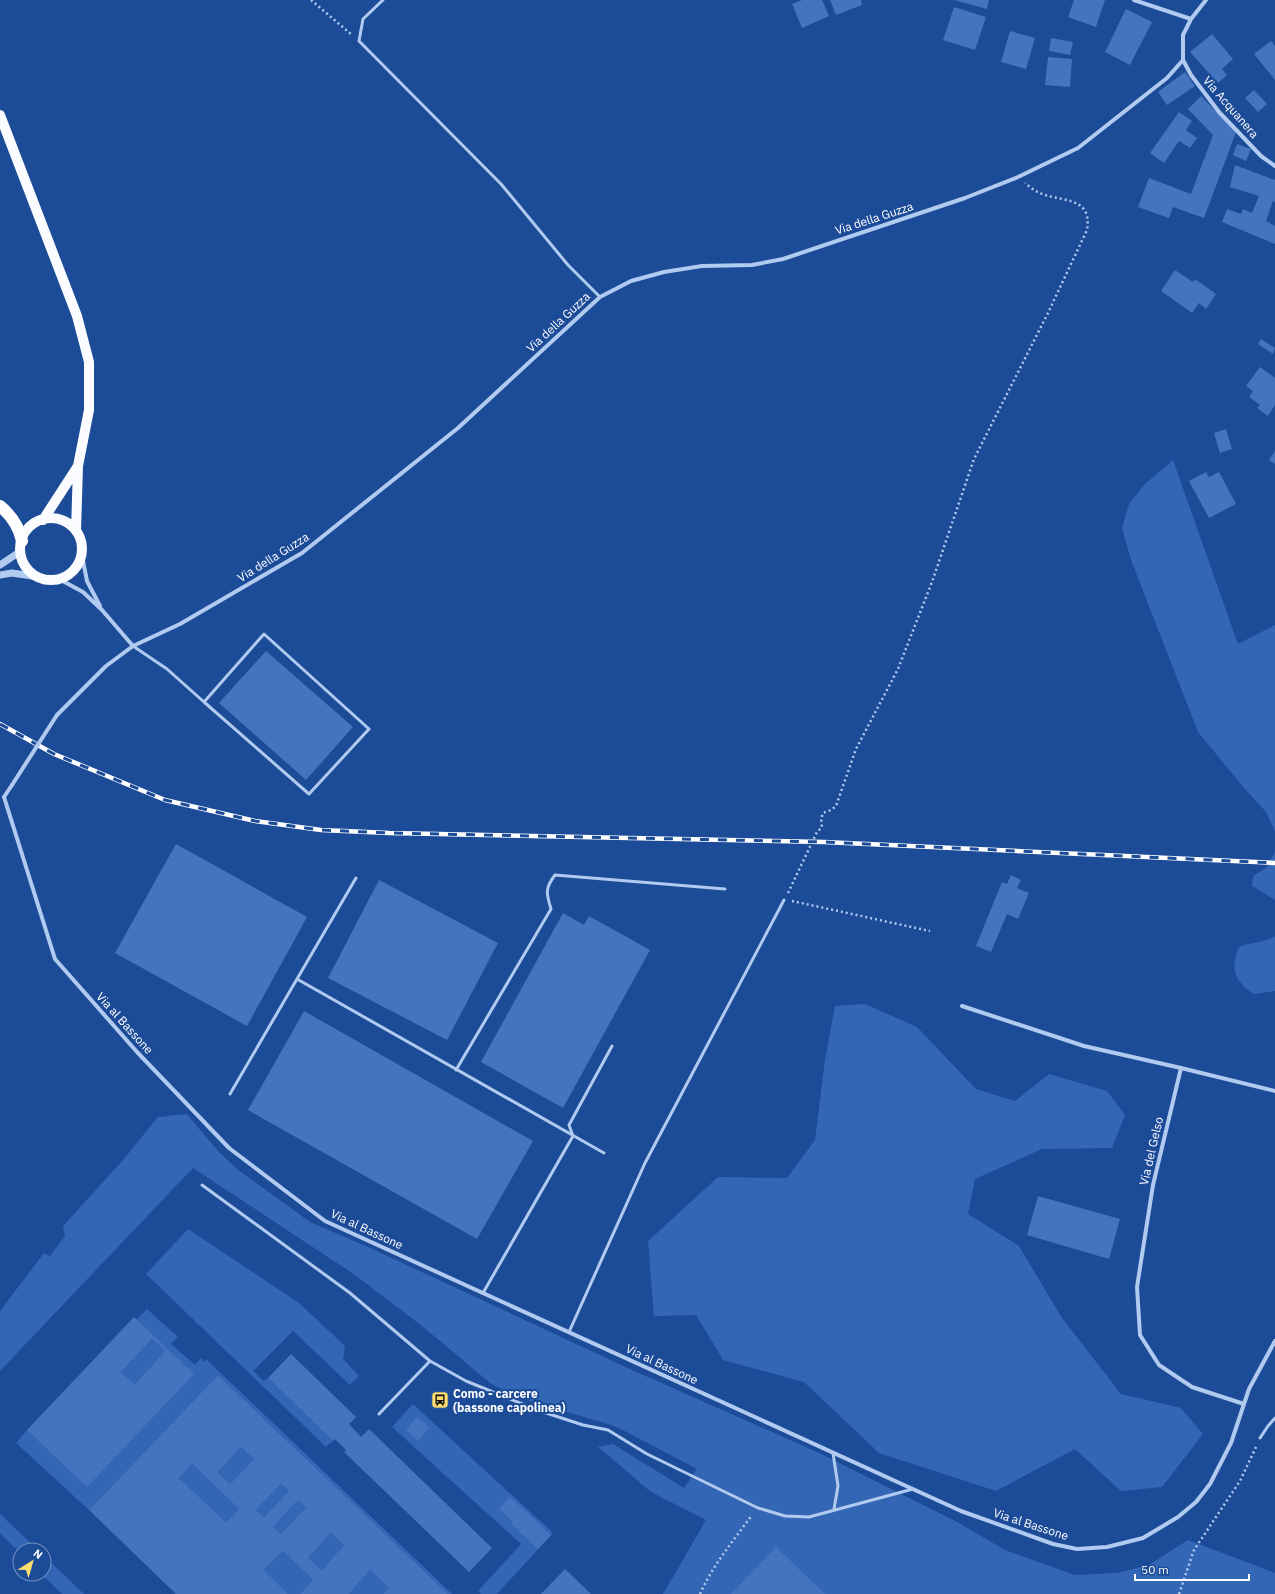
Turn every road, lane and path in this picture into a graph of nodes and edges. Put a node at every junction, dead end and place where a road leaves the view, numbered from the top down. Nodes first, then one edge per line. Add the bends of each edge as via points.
1 (311, 0) edge
2 (383, 0) edge
3 (1134, 0) edge
4 (1206, 0) edge
5 (1191, 19) junction
6 (359, 41) junction
7 (1183, 60) junction
8 (0, 115) edge
9 (1275, 166) edge
10 (1018, 177) junction
11 (600, 297) junction
12 (78, 466) junction
13 (0, 506) edge
14 (43, 520) junction
15 (76, 531) junction
16 (21, 546) junction
17 (82, 556) junction
18 (0, 565) edge
19 (0, 574) edge
20 (39, 577) junction
21 (59, 579) junction
22 (102, 610) junction
23 (133, 646) junction
24 (204, 702) junction
25 (2, 796) edge
26 (356, 878) dead end
27 (725, 889) dead end
28 (784, 900) junction
29 (930, 931) dead end
30 (297, 979) junction
31 (962, 1006) dead end
32 (612, 1046) dead end
33 (1181, 1068) junction
34 (456, 1070) junction
35 (1275, 1091) edge
36 (230, 1094) dead end
37 (572, 1136) junction
38 (604, 1153) dead end
39 (202, 1185) dead end
40 (483, 1293) junction
41 (569, 1332) junction
42 (1275, 1341) edge
43 (430, 1361) junction
44 (1244, 1404) junction
45 (379, 1414) dead end
46 (1275, 1418) edge
47 (1260, 1438) joint
48 (833, 1453) junction
49 (912, 1489) junction
50 (758, 1508) junction
51 (834, 1509) junction
52 (700, 1594) edge
53 (1179, 1594) edge

1 - 6 path
2 - 6 lane via 363,19
3 - 5 street
4 - 5 street, Via Acquanera
5 - 7 street, Via Acquanera via 1183,35
6 - 11 lane via 501,184 568,265
7 - 9 street, Via Acquanera via 1219,112 1261,156
7 - 10 street, Via della Guzza via 1167,78 1078,148
8 - 12 main road via 78,316 89,362 89,410
10 - 11 street, Via della Guzza via 964,198 783,259 752,265 702,266 664,272 631,281
10 - 28 path via 1038,193 1072,201 1080,206 1089,221 1087,230 974,459 932,582 898,668 856,749 836,806 823,813 822,827 817,832
11 - 23 street, Via della Guzza via 458,428 302,553 180,624
12 - 14 main road
12 - 15 main road
13 - 16 highway via 13,520 20,534
14 - 15 main road via 62,520
14 - 16 main road via 30,527
15 - 17 main road via 82,547
16 - 18 street
16 - 20 main road via 26,567
17 - 21 main road via 74,571
17 - 22 street via 87,581
19 - 20 street
20 - 21 main road via 48,580
21 - 22 street via 83,592
22 - 23 street
23 - 24 lane via 166,669
23 - 25 street, Via della Guzza, bridge via 106,666 57,715 12,785
24 - 24 lane via 264,634 369,729 309,794
25 - 40 street, Via al Bassone via 55,959 137,1052 229,1148 325,1221
26 - 30 lane
27 - 34 lane via 555,875 548,884 547,896 551,908
28 - 29 path
28 - 41 lane via 645,1163
30 - 34 lane
30 - 36 lane
31 - 33 street via 1084,1046
32 - 37 lane via 569,1125
33 - 35 street
33 - 44 street, Via del Gelso via 1153,1185 1137,1287 1140,1336 1159,1365 1192,1387
34 - 37 lane
37 - 38 lane
37 - 40 lane
39 - 43 lane via 350,1293
40 - 41 street, Via al Bassone
41 - 48 street, Via al Bassone
42 - 44 street, Via al Bassone via 1249,1389
43 - 45 lane
43 - 50 lane via 466,1381 537,1410 578,1424 608,1430 647,1454
44 - 49 street, Via al Bassone via 1231,1443 1210,1484 1196,1502 1178,1517 1143,1538 1114,1545 1077,1549 1053,1544 961,1511
46 - 47 lane
47 - 53 path via 1240,1481 1194,1550
48 - 49 street, Via al Bassone
48 - 51 lane via 838,1486
49 - 51 lane
50 - 51 lane via 797,1517
50 - 52 path via 717,1562

